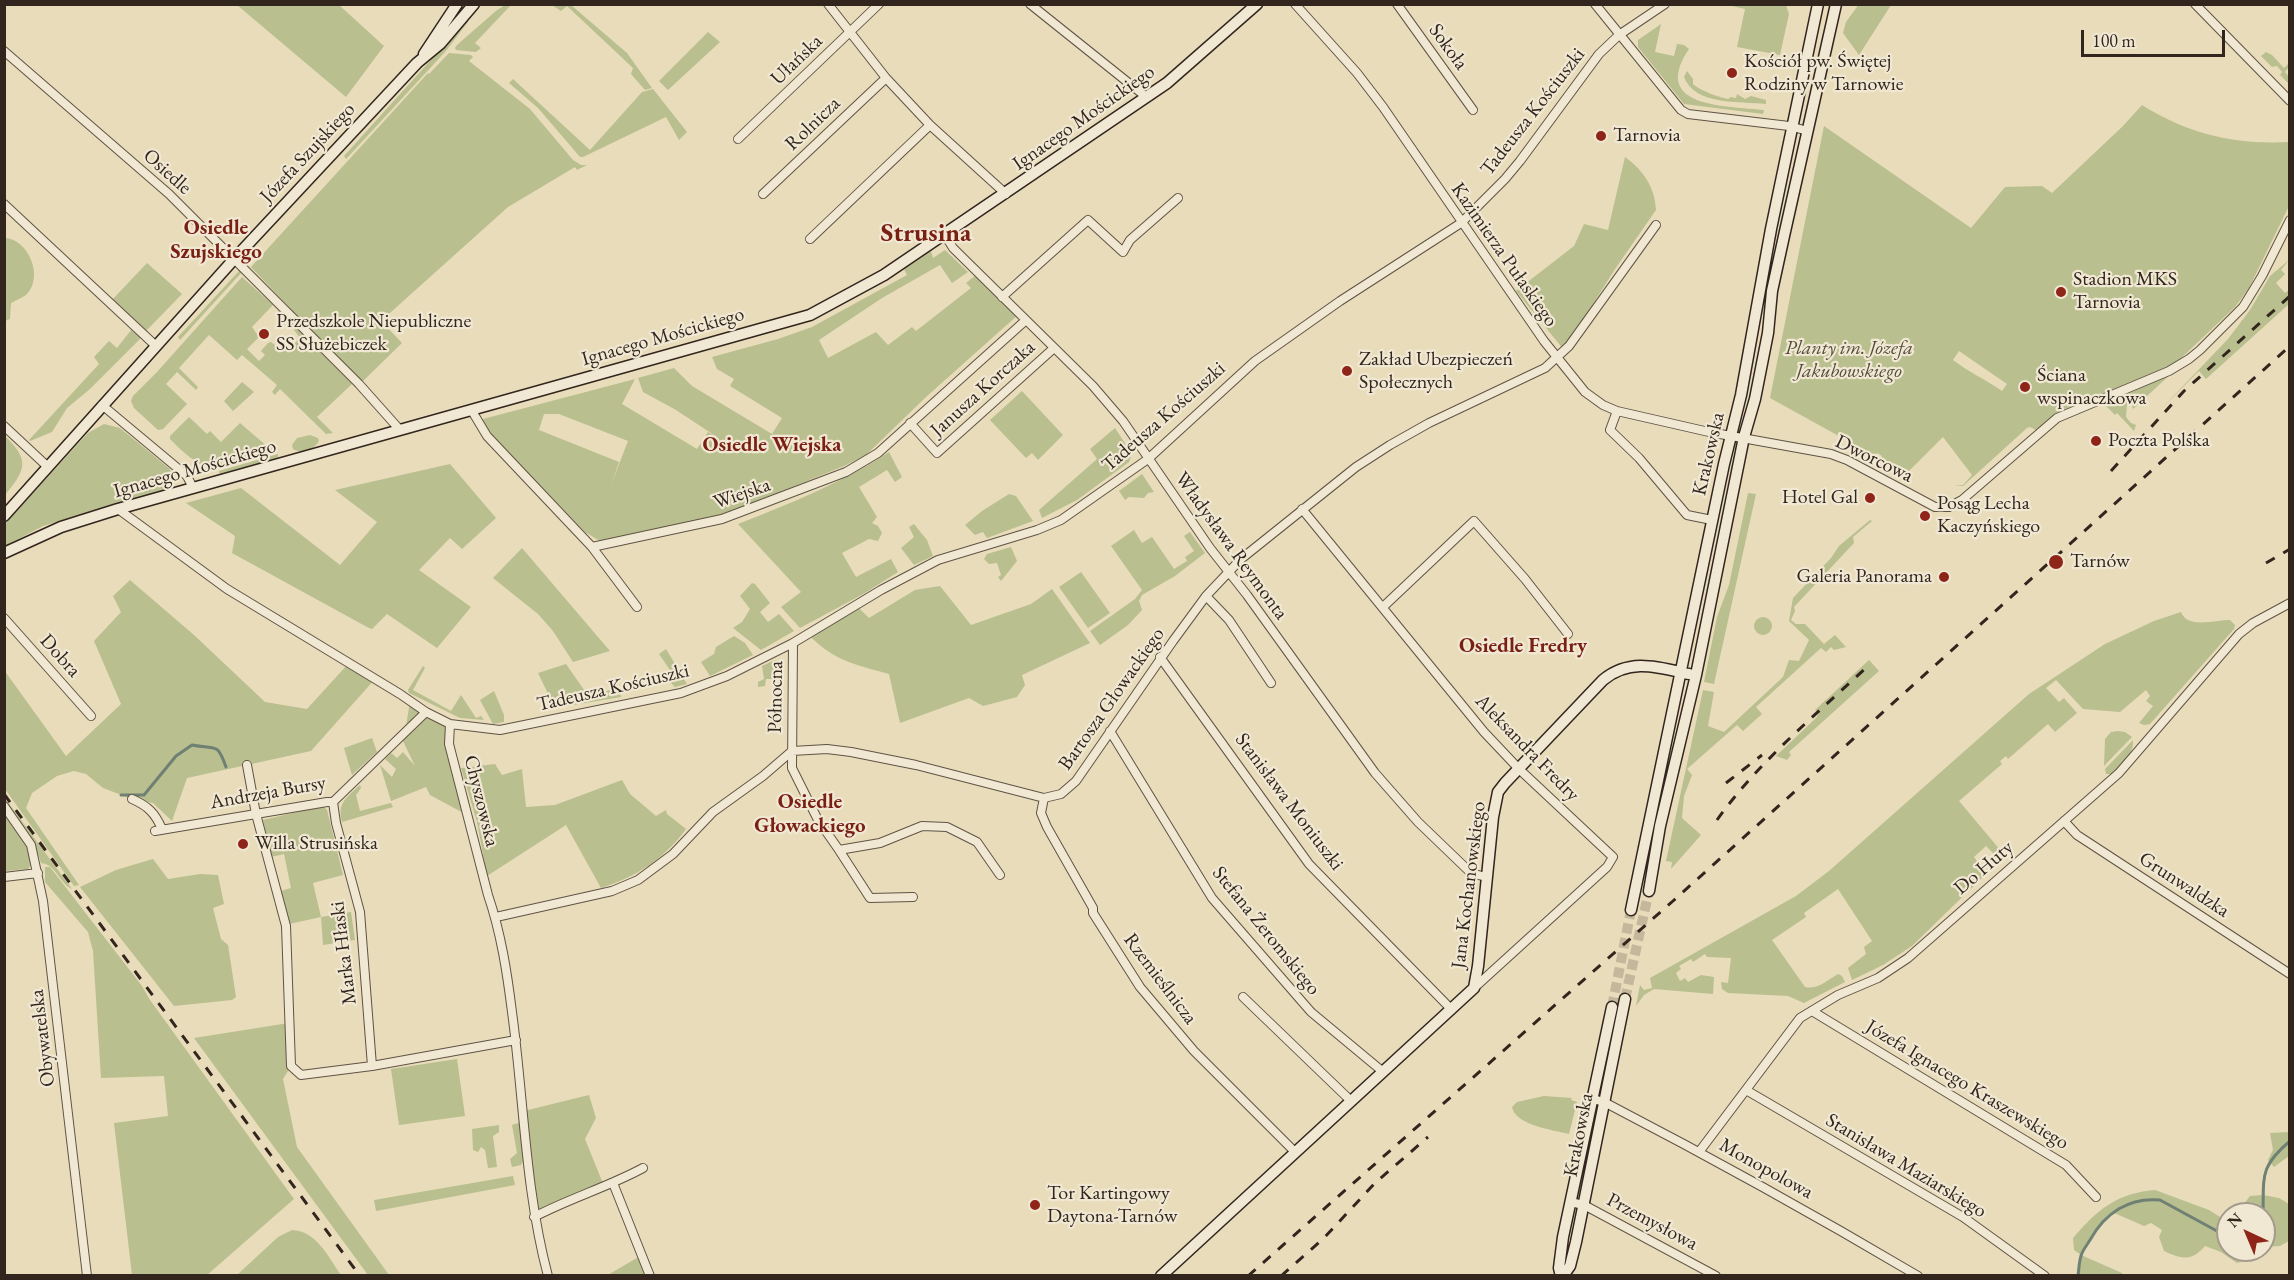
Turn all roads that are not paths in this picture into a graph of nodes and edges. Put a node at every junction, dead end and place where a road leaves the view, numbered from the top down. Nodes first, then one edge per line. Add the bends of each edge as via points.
1 (457, 4) edge
2 (474, 4) edge
3 (828, 4) edge
4 (879, 4) edge
5 (1030, 4) edge
6 (1257, 4) edge
7 (1295, 4) edge
8 (1397, 4) edge
9 (1595, 4) edge
10 (1665, 4) edge
11 (1818, 4) edge
12 (1836, 4) edge
13 (2195, 4) edge
14 (851, 32) junction
15 (1619, 35) junction
16 (4, 51) edge
17 (421, 59) junction
18 (886, 78) junction
19 (1145, 96) junction
20 (2289, 101) edge
21 (1473, 110) dead end
22 (930, 125) junction
23 (1792, 126) junction
24 (1808, 131) junction
25 (738, 139) dead end
26 (763, 194) dead end
27 (1006, 194) junction
28 (1178, 198) dead end
29 (4, 204) edge
30 (2289, 220) edge
31 (1461, 223) junction
32 (1656, 225) dead end
33 (945, 235) junction
34 (810, 239) dead end
35 (235, 258) junction
36 (1002, 297) junction
37 (1026, 320) junction
38 (156, 346) junction
39 (1054, 348) junction
40 (1556, 358) junction
41 (102, 405) junction
42 (472, 411) junction
43 (1617, 411) junction
44 (910, 423) junction
45 (4, 426) edge
46 (400, 430) junction
47 (1731, 435) junction
48 (1744, 437) junction
49 (1148, 459) junction
50 (48, 467) junction
51 (193, 488) junction
52 (118, 509) junction
53 (1302, 509) junction
54 (4, 516) edge
55 (1712, 520) junction
56 (592, 547) junction
57 (4, 553) edge
58 (1229, 571) junction
59 (1206, 596) junction
60 (2289, 603) edge
61 (637, 607) dead end
62 (1383, 607) junction
63 (4, 618) edge
64 (1568, 634) dead end
65 (793, 643) junction
66 (1160, 657) junction
67 (1682, 672) junction
68 (1696, 675) junction
69 (1271, 683) dead end
70 (426, 712) junction
71 (91, 716) dead end
72 (450, 724) junction
73 (1110, 731) junction
74 (792, 751) junction
75 (247, 765) dead end
76 (1519, 769) junction
77 (1044, 798) junction
78 (132, 799) dead end
79 (333, 802) junction
80 (4, 806) edge
81 (256, 814) junction
82 (2064, 821) junction
83 (839, 850) junction
84 (38, 873) junction
85 (1000, 875) dead end
86 (4, 877) edge
87 (1486, 877) junction
88 (1649, 891) tunnel mouth
89 (913, 897) dead end
90 (1631, 910) tunnel mouth
91 (496, 917) junction
92 (2289, 974) edge
93 (1474, 988) junction
94 (1243, 997) dead end
95 (1625, 999) tunnel mouth
96 (1612, 1007) tunnel mouth
97 (1451, 1009) junction
98 (1812, 1011) junction
99 (516, 1040) junction
100 (372, 1066) junction
101 (1382, 1071) junction
102 (1746, 1090) junction
103 (1350, 1100) junction
104 (1599, 1100) junction
105 (1295, 1152) junction
106 (1699, 1152) junction
107 (643, 1168) dead end
108 (613, 1183) junction
109 (2096, 1197) dead end
110 (1570, 1202) junction
111 (1584, 1205) junction
112 (534, 1216) junction
113 (87, 1275) edge
114 (548, 1275) edge
115 (650, 1275) edge
116 (1161, 1275) edge
117 (1562, 1275) edge
118 (1716, 1275) edge
119 (1918, 1275) edge
120 (2045, 1275) edge

1 - 17 street, Józefa Szujskiego
2 - 17 street, Józefa Szujskiego via 440,44
3 - 14 street
4 - 14 street, Ułańska
5 - 19 street
6 - 19 street, Ignacego Mościckiego via 1167,83
7 - 31 street, Kazimierza Pułaskiego via 1370,90
8 - 21 street, Sokoła
9 - 15 street
10 - 15 street, Tadeusza Kościuszki
11 - 23 street, Krakowska
12 - 24 street, Krakowska
13 - 20 street
14 - 18 street
14 - 25 street, Ułańska
15 - 23 street via 1662,90 1688,114
15 - 31 street, Tadeusza Kościuszki via 1599,54 1505,179
16 - 35 street, Osiedle via 169,194
17 - 35 street, Józefa Szujskiego
18 - 22 street
18 - 26 street, Rolnicza
19 - 27 street, Ignacego Mościckiego
22 - 27 street
22 - 34 street
23 - 24 street
23 - 47 street, Krakowska
24 - 48 street, Krakowska
27 - 33 street, Ignacego Mościckiego
28 - 36 street via 1130,240 1124,252 1088,220
29 - 38 street
30 - 48 street, Dworcowa via 2243,307 2195,354 2158,376 2062,416 1955,505 1942,508 1918,500 1840,457
31 - 40 street, Kazimierza Pułaskiego
31 - 49 street, Tadeusza Kościuszki via 1255,361
32 - 40 street, Bartosza Głowackiego
33 - 36 street, Władysława Reymonta
33 - 42 street, Ignacego Mościckiego via 884,275 810,315
35 - 38 street, Józefa Szujskiego
35 - 46 street, Osiedle
36 - 37 street, Władysława Reymonta
37 - 39 street, Władysława Reymonta
37 - 44 street, Wiejska
38 - 41 street, Józefa Szujskiego
39 - 44 street, Janusza Korczaka via 937,453
39 - 49 street, Władysława Reymonta via 1123,421
40 - 43 street, Kazimierza Pułaskiego via 1585,392
40 - 53 street, Bartosza Głowackiego via 1545,368 1390,445
41 - 50 street, Józefa Szujskiego
41 - 51 street via 187,476
42 - 46 street, Ignacego Mościckiego
42 - 56 street via 487,436
43 - 47 street, Kazimierza Pułaskiego
43 - 55 street via 1610,430 1687,515
44 - 56 street, Wiejska via 878,453 825,481 722,519
45 - 50 street
46 - 51 street, Ignacego Mościckiego
47 - 48 street, Kazimierza Pułaskiego
47 - 55 street, Krakowska
48 - 68 street, Krakowska
49 - 58 street, Władysława Reymonta
49 - 65 street, Tadeusza Kościuszki via 1061,520 920,568
50 - 54 street, Józefa Szujskiego
51 - 52 street, Ignacego Mościckiego
52 - 57 street, Ignacego Mościckiego via 61,527
52 - 70 street via 227,589
53 - 58 street, Bartosza Głowackiego
53 - 62 street, Aleksandra Fredry
55 - 67 street, Krakowska
56 - 61 street
58 - 59 street, Bartosza Głowackiego
58 - 87 street, Władysława Reymonta via 1375,773 1471,873
59 - 66 street, Bartosza Głowackiego
59 - 69 street via 1228,620
60 - 82 street, Do Huty via 2239,634 2119,773
62 - 64 street via 1474,521
62 - 76 street, Aleksandra Fredry via 1484,732
63 - 71 street, Dobra
65 - 72 street, Tadeusza Kościuszki via 727,676 681,693 500,730
65 - 74 street, Północna
66 - 73 street, Bartosza Głowackiego
66 - 97 street, Stanisława Moniuszki via 1310,864
67 - 68 street, Jana Kochanowskiego
67 - 76 street, Jana Kochanowskiego via 1641,665 1616,671
67 - 90 street, Krakowska
68 - 88 street, Krakowska via 1659,826
70 - 72 street
70 - 79 street, Andrzeja Bursy
72 - 91 street, Chyszowska via 449,744
73 - 77 street, Bartosza Głowackiego via 1070,787
73 - 101 street, Stefana Żeromskiego via 1212,898 1311,1012
74 - 77 street via 851,752
74 - 83 street, Północna via 792,768 818,820
74 - 91 street via 712,812 672,854 638,880 612,891
75 - 81 street
76 - 87 street, Jana Kochanowskiego via 1498,792
76 - 93 street, Aleksandra Fredry via 1612,860
77 - 105 street, Rzemieślnicza via 1041,813 1047,827 1093,913 1140,987 1194,1052
78 - 81 street, Andrzeja Bursy via 147,806 157,818 158,830
79 - 81 street, Andrzeja Bursy
79 - 100 street, Marka Hłaski via 360,912
80 - 84 street, Obywatelska via 31,845
81 - 100 street via 286,926 291,1066 301,1075
82 - 92 street, Grunwaldzka via 2077,835
82 - 98 street, Do Huty via 1908,958 1878,978
83 - 85 street via 880,843 922,826 947,827 977,842
83 - 89 street, Północna via 870,898
84 - 86 street
84 - 113 street, Obywatelska
87 - 93 street, Jana Kochanowskiego
91 - 99 street, Chyszowska
93 - 97 street, Jana Kochanowskiego
94 - 103 street
95 - 104 street, Krakowska
96 - 104 street, Krakowska
97 - 101 street, Jana Kochanowskiego
98 - 102 street, Do Huty via 1789,1031
98 - 109 street, Józefa Ignacego Kraszewskiego via 2066,1165
99 - 100 street
99 - 112 street, Chyszowska
101 - 103 street, Jana Kochanowskiego
102 - 106 street, Do Huty
102 - 120 street, Stanisława Maziarskiego via 1963,1217
103 - 105 street, Jana Kochanowskiego
104 - 106 street, Monopolowa
104 - 110 street, Krakowska
104 - 111 street, Krakowska
105 - 116 street, Jana Kochanowskiego
106 - 119 street, Monopolowa
107 - 108 street
108 - 112 street
108 - 115 street
110 - 111 street, Przemysłowa
110 - 117 street, Krakowska via 1559,1268
111 - 117 street, Krakowska via 1570,1266
111 - 118 street, Przemysłowa
112 - 114 street, Chyszowska

